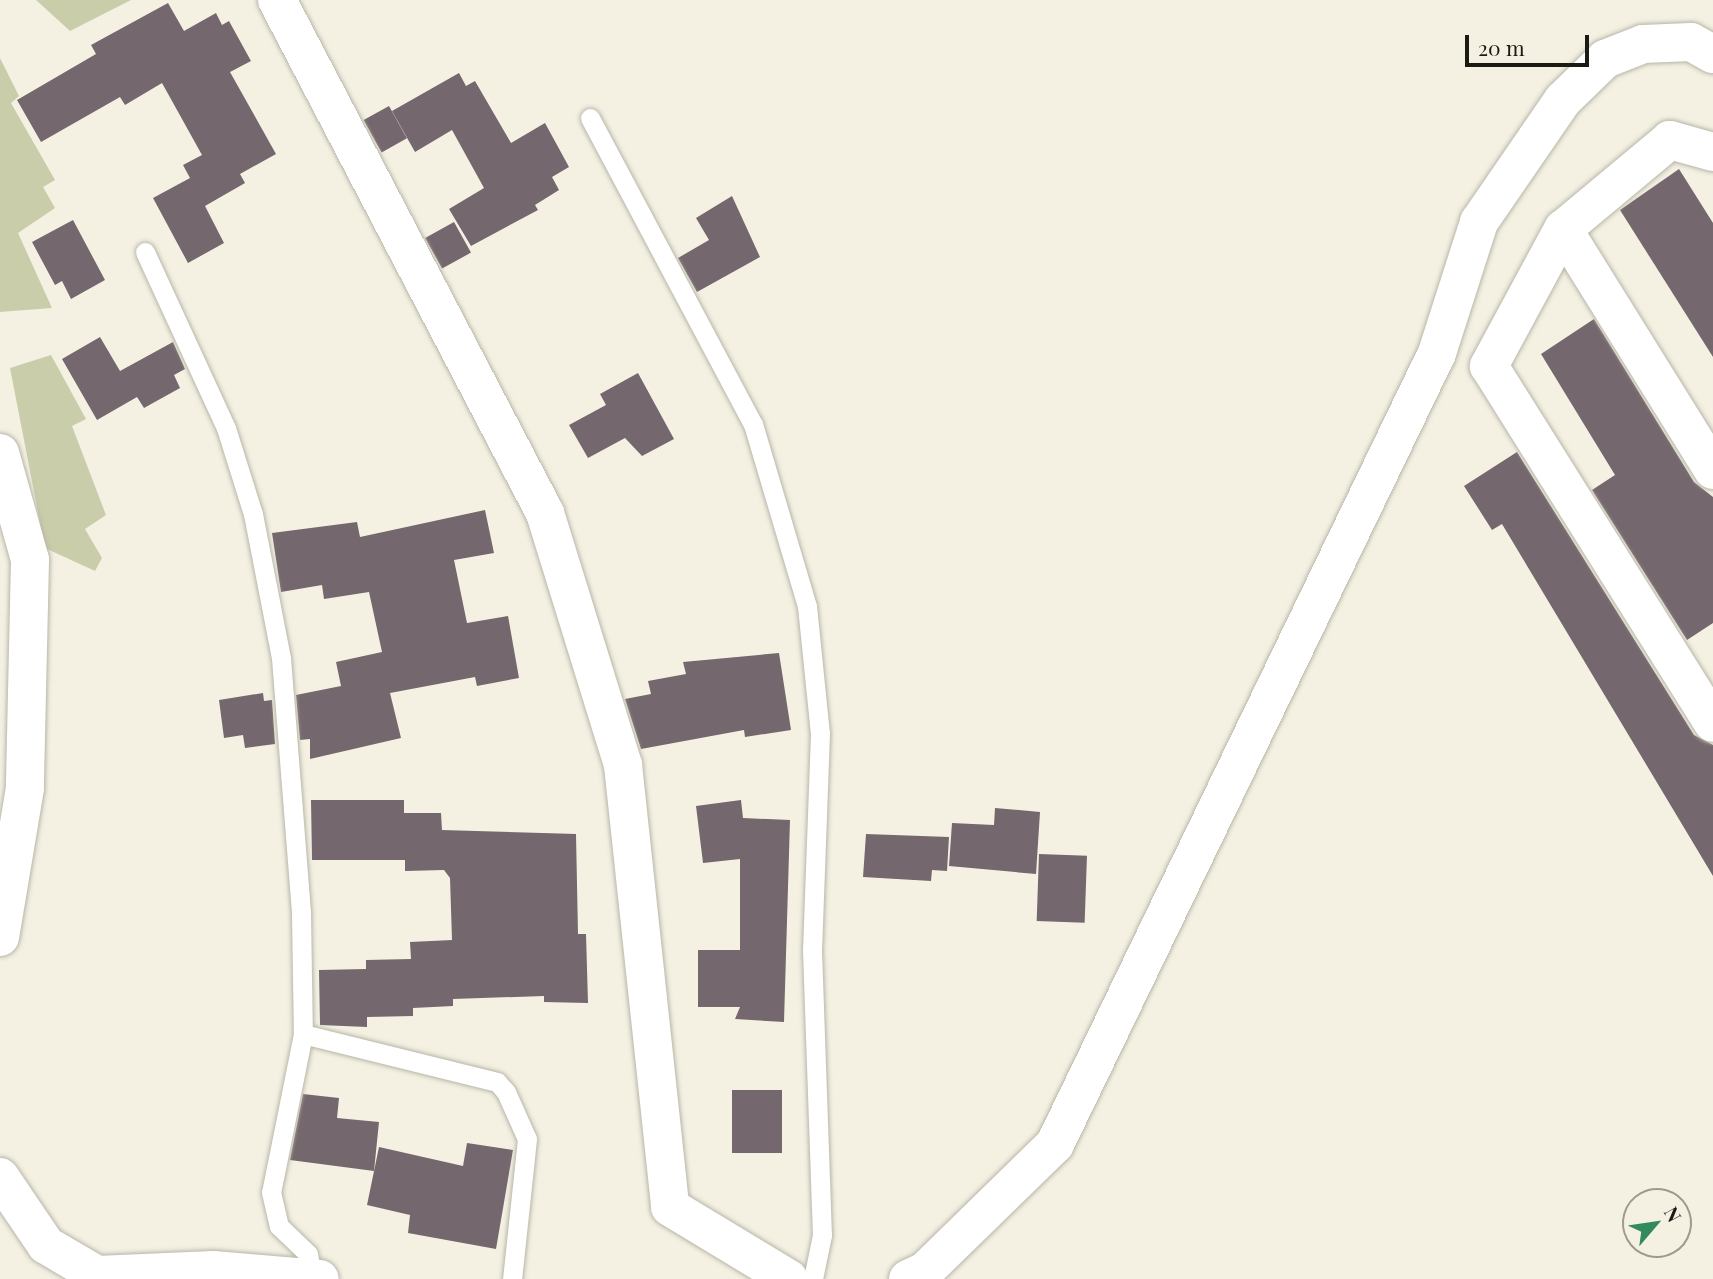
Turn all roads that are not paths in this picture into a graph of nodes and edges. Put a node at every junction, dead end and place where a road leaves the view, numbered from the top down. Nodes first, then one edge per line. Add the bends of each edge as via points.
1 (277, 0) edge
2 (1713, 54) edge
3 (590, 118) dead end
4 (1713, 152) edge
5 (1563, 229) junction
6 (145, 252) dead end
7 (0, 453) edge
8 (1713, 470) edge
9 (1713, 723) edge
10 (0, 937) edge
11 (303, 1034) junction
12 (0, 1177) edge
13 (316, 1278) edge
14 (512, 1279) edge
15 (789, 1279) edge
16 (813, 1279) edge
17 (908, 1279) edge

1 - 15 street via 545,513 623,765 670,1206
2 - 17 street via 1691,42 1643,44 1605,59 1563,100 1479,222 1437,353 1055,1144 925,1271
3 - 16 lane via 753,424 807,606 820,733 812,950 822,1235
4 - 5 street via 1670,140
5 - 8 street
5 - 9 street via 1489,366
6 - 11 lane via 226,428 269,585 292,773
7 - 10 street via 30,560 25,788
11 - 13 lane via 271,1192 279,1226 308,1254
11 - 14 lane via 497,1082 506,1092 527,1139
12 - 13 street via 46,1244 97,1275 213,1270

